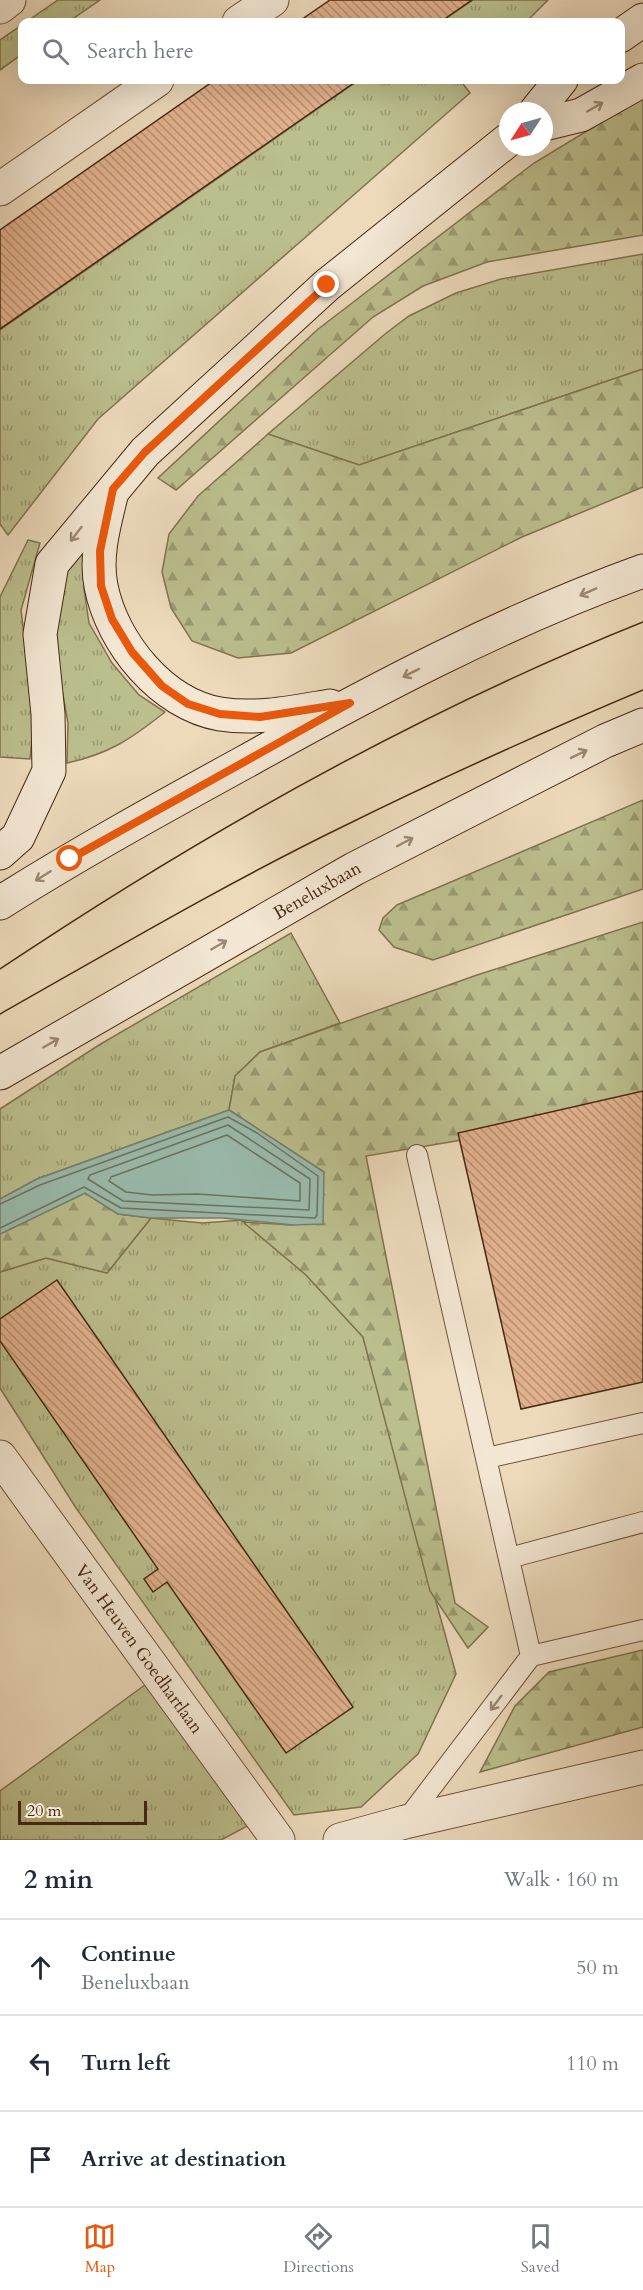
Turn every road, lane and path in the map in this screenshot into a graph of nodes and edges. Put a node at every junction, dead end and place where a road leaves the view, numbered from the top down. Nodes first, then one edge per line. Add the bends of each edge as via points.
1 (9, 0) edge
2 (272, 0) edge
3 (0, 7) edge
4 (245, 18) edge
5 (643, 20) edge
6 (625, 33) edge
7 (643, 80) edge
8 (151, 84) edge
9 (558, 84) edge
10 (543, 102) edge
11 (553, 122) edge
12 (499, 147) edge
13 (0, 189) edge
14 (113, 489) junction
15 (643, 571) edge
16 (350, 703) junction
17 (643, 725) edge
18 (0, 854) edge
19 (0, 903) edge
20 (0, 1073) edge
21 (417, 1155) dead end
22 (643, 1423) edge
23 (0, 1457) edge
24 (487, 1458) junction
25 (643, 1522) edge
26 (509, 1558) junction
27 (643, 1630) edge
28 (531, 1656) junction
29 (643, 1767) edge
30 (405, 1822) junction
31 (440, 1827) edge
32 (278, 1840) edge
33 (340, 1840) edge

1 - 3 main road
2 - 4 main road
5 - 6 main road
11 -> 7 main road via 581,115
8 - 13 main road
9 - 10 main road
12 - 14 main road via 327,285 145,452
14 - 16 main road via 100,551 101,586 112,619 127,644 162,686 188,704 220,714 260,717
14 -> 18 main road via 52,564 39,634 48,714 49,771 18,837
15 -> 16 main road via 600,586
16 -> 19 main road via 70,859
20 -> 17 main road, Beneluxbaan via 354,869
21 - 24 lane
22 - 24 lane
23 - 32 main road, Van Heuven Goedhartlaan
24 - 26 lane
25 - 26 lane
26 - 28 lane
27 - 28 lane
28 -> 30 lane
29 - 31 main road
30 - 31 main road
30 - 33 main road

